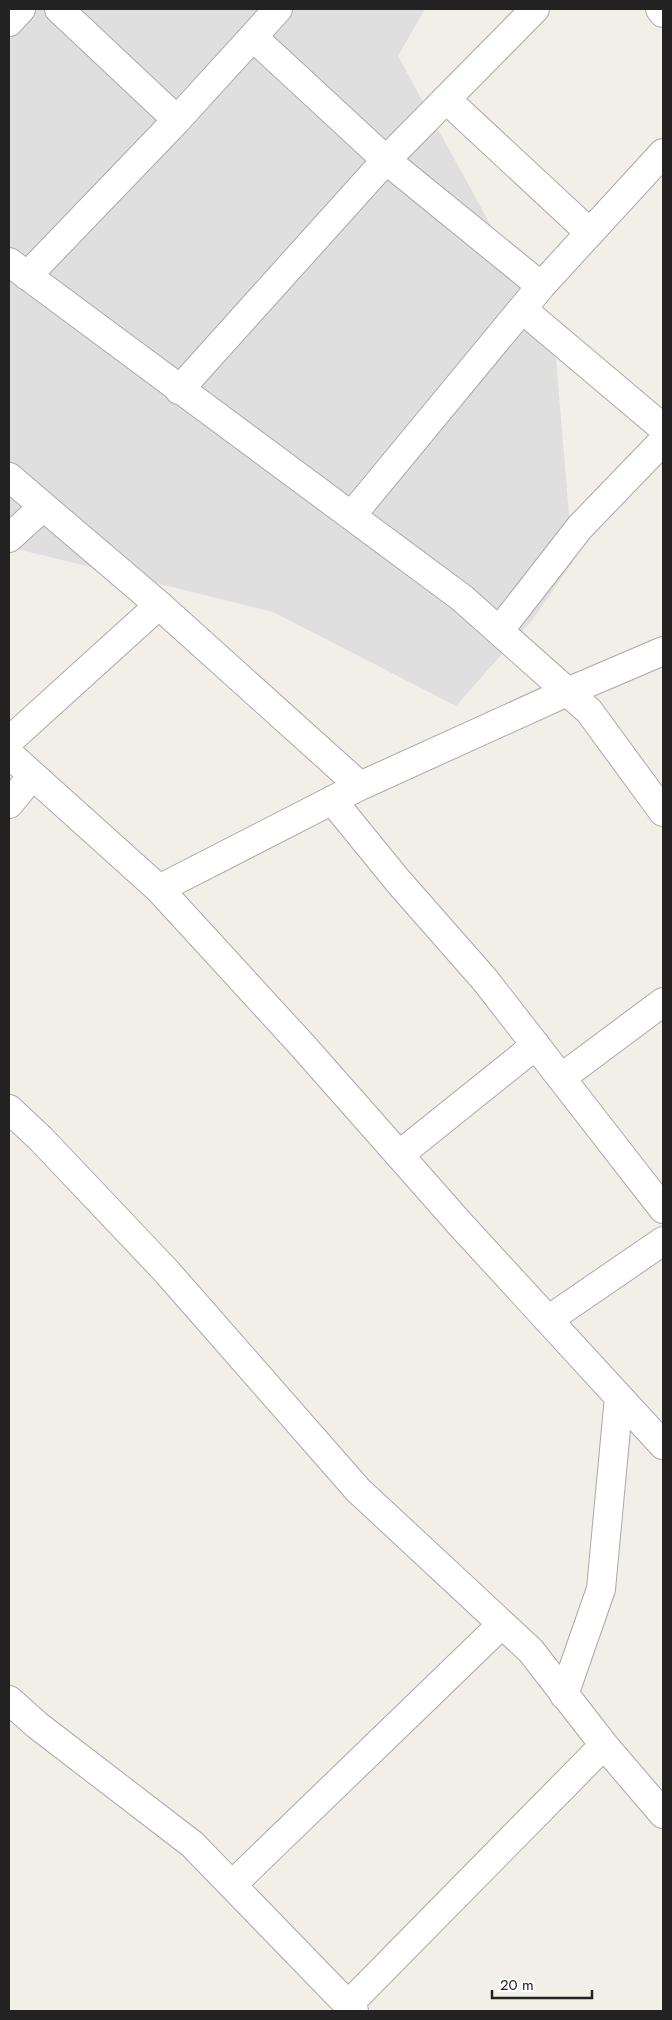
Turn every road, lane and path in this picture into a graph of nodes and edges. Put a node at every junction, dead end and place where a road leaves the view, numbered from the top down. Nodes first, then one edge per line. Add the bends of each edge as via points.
1 (21, 9) edge
2 (58, 9) edge
3 (278, 9) edge
4 (535, 9) edge
5 (660, 9) edge
6 (663, 13) edge
7 (9, 22) edge
8 (253, 37) junction
9 (446, 99) junction
10 (177, 120) junction
11 (663, 153) edge
12 (386, 160) junction
13 (590, 233) junction
14 (18, 269) edge
15 (542, 286) junction
16 (522, 309) junction
17 (179, 390) junction
18 (663, 428) edge
19 (663, 441) edge
20 (9, 477) edge
21 (43, 507) junction
22 (352, 515) junction
23 (9, 538) edge
24 (159, 605) junction
25 (500, 631) junction
26 (663, 651) edge
27 (567, 692) junction
28 (9, 741) edge
29 (9, 754) edge
30 (32, 776) junction
31 (360, 786) junction
32 (332, 800) junction
33 (9, 804) edge
34 (663, 812) edge
35 (159, 889) junction
36 (663, 1002) edge
37 (536, 1045) junction
38 (561, 1078) junction
39 (9, 1109) edge
40 (399, 1155) junction
41 (663, 1208) edge
42 (663, 1241) edge
43 (548, 1320) junction
44 (619, 1397) junction
45 (663, 1445) edge
46 (502, 1624) junction
47 (564, 1695) junction
48 (9, 1700) edge
49 (604, 1745) junction
50 (663, 1813) edge
51 (232, 1884) junction
52 (350, 2008) edge

1 - 7 street
2 - 10 street
3 - 8 street
4 - 9 street
5 - 6 street
8 - 10 street
8 - 12 street
9 - 12 street
9 - 13 street
10 - 14 street
11 - 13 street
12 - 15 street
12 - 17 street
13 - 15 street
14 - 17 street
15 - 16 street
16 - 18 street
16 - 22 street
17 - 22 street
19 - 25 street via 580,526
20 - 21 street
21 - 23 street
21 - 24 street
22 - 25 street via 462,598
24 - 28 street
24 - 31 street
25 - 27 street
26 - 27 street
27 - 31 street
27 - 34 street via 589,711
29 - 30 street
30 - 33 street
30 - 35 street
31 - 32 street
32 - 35 street
32 - 37 street
35 - 40 street
36 - 38 street
37 - 38 street
37 - 40 street
38 - 41 street
39 - 46 street via 167,1272 358,1490
40 - 43 street
42 - 43 street
43 - 44 street
44 - 45 street
44 - 47 street via 602,1588
46 - 47 street via 531,1651
46 - 51 street
47 - 49 street
48 - 51 street via 192,1844
49 - 50 street
49 - 52 street
51 - 52 street

